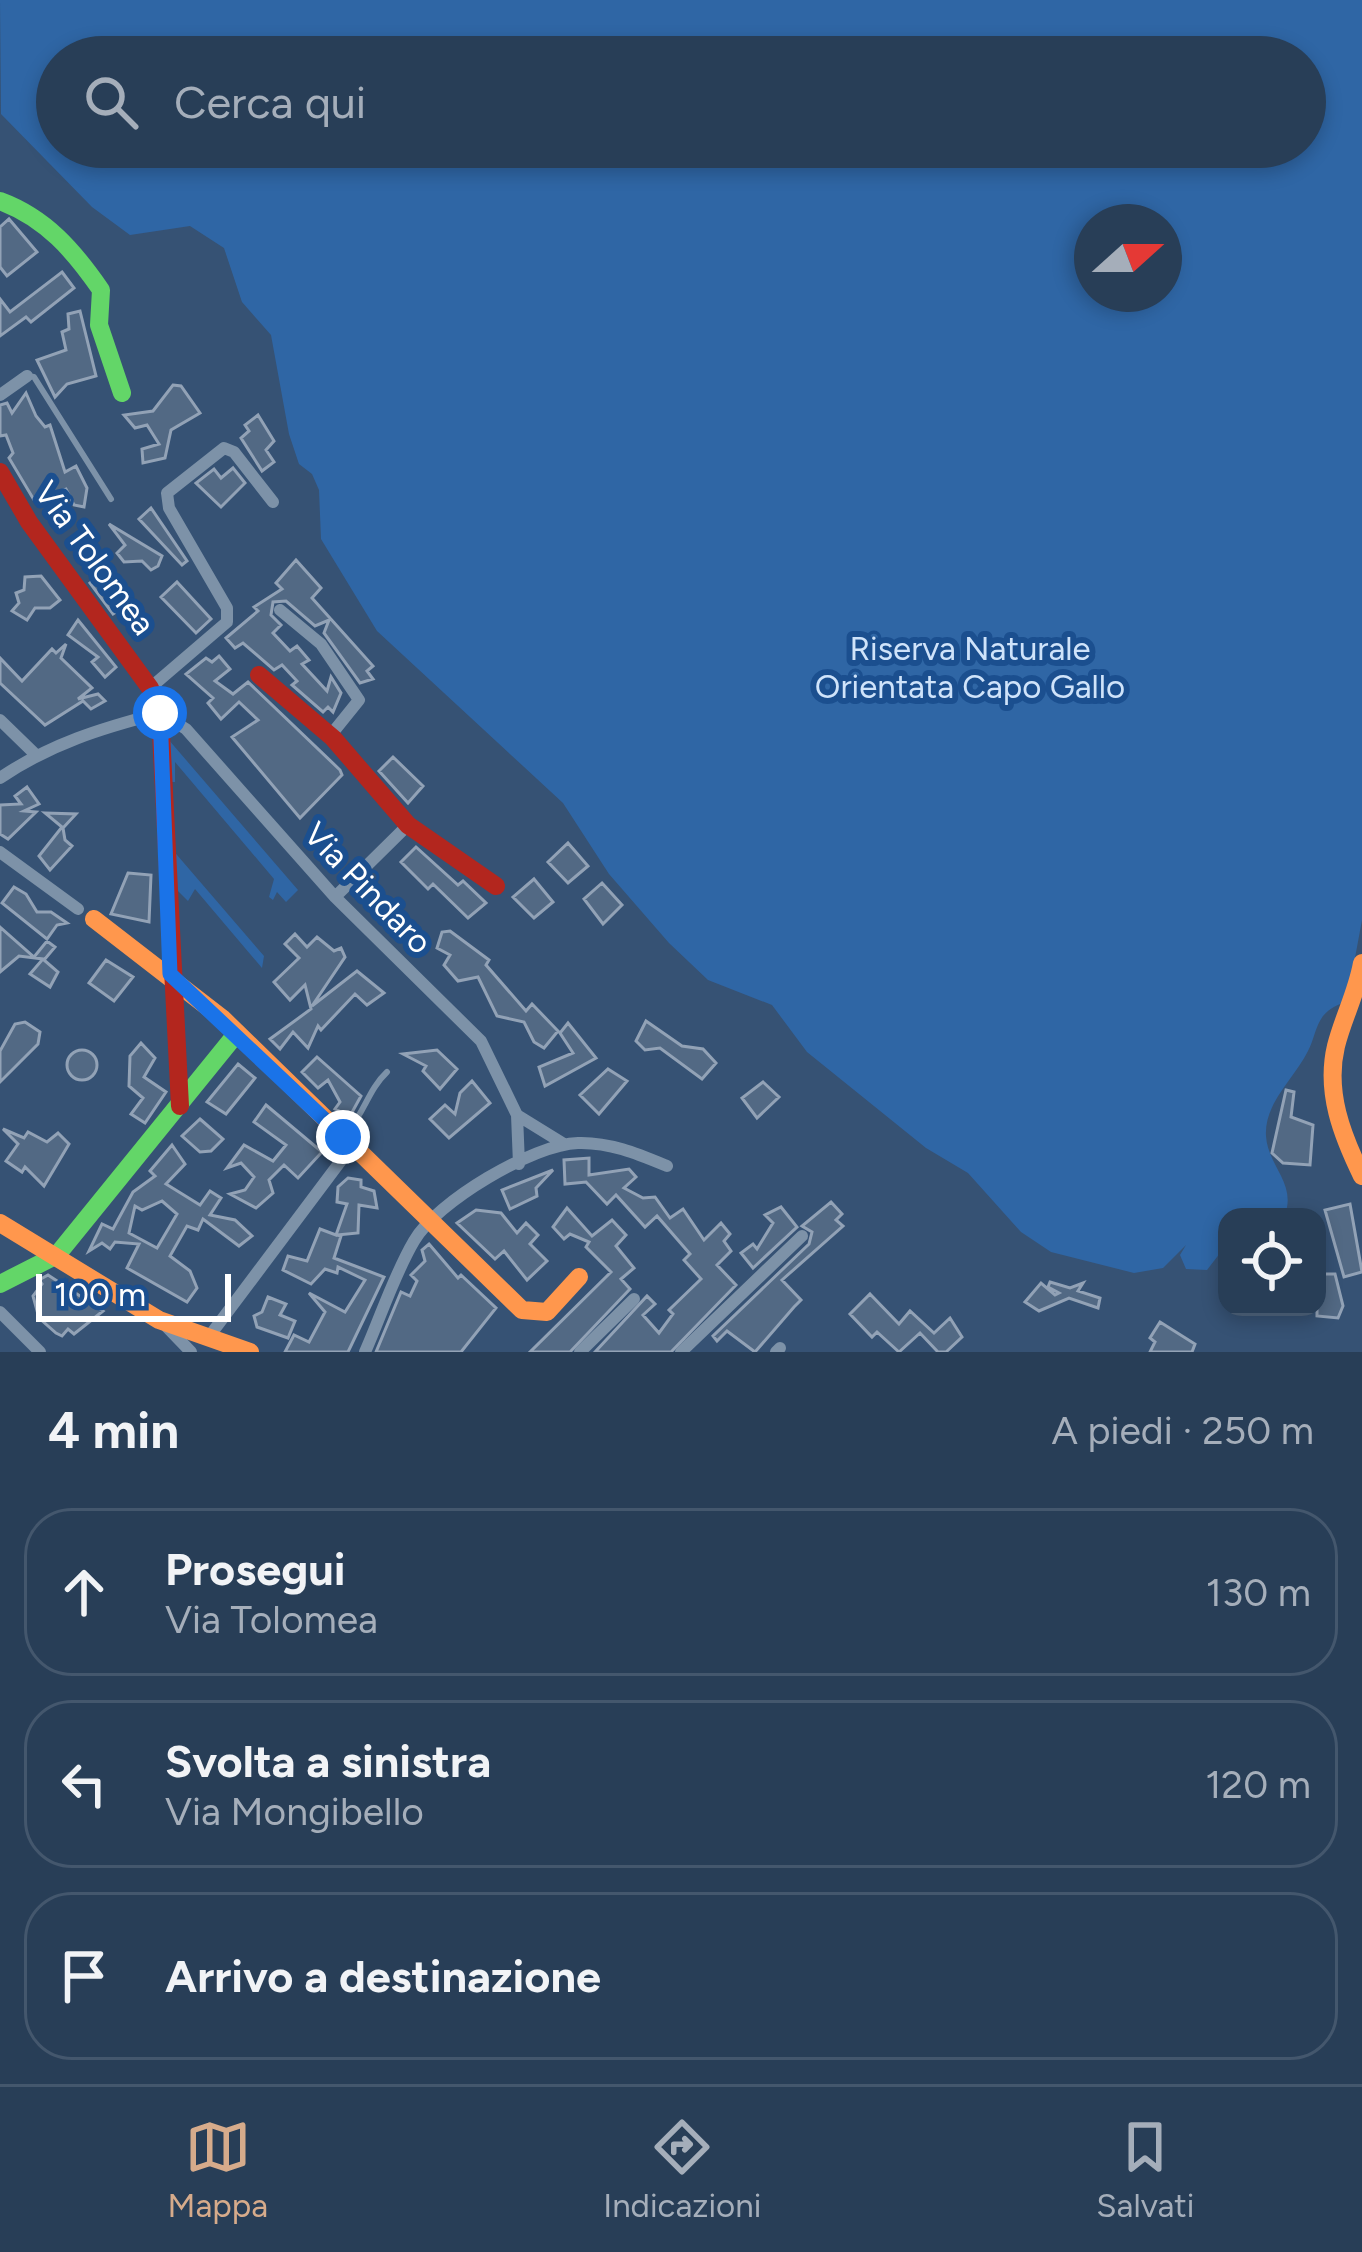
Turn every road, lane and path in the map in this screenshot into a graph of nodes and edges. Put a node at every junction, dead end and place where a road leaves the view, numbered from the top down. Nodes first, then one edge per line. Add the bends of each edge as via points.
1 (0, 202) edge
2 (27, 376) joint
3 (122, 393) dead end
4 (0, 395) edge
5 (0, 472) edge
6 (111, 500) dead end
7 (273, 502) dead end
8 (280, 610) dead end
9 (259, 675) dead end
10 (150, 688) junction
11 (160, 713) junction
12 (0, 720) edge
13 (330, 736) junction
14 (36, 755) junction
15 (0, 778) edge
16 (408, 825) junction
17 (0, 852) edge
18 (496, 886) dead end
19 (335, 897) junction
20 (86, 914) joint
21 (1362, 963) edge
22 (170, 974) junction
23 (237, 1033) junction
24 (388, 1072) dead end
25 (180, 1106) junction
26 (517, 1115) junction
27 (347, 1142) junction
28 (564, 1144) junction
29 (520, 1164) junction
30 (668, 1166) dead end
31 (1362, 1177) edge
32 (429, 1221) junction
33 (0, 1223) edge
34 (802, 1236) dead end
35 (57, 1256) junction
36 (578, 1277) dead end
37 (0, 1284) edge
38 (634, 1299) dead end
39 (0, 1312) edge
40 (159, 1320) junction
41 (208, 1338) junction
42 (40, 1352) edge
43 (191, 1352) edge
44 (250, 1352) edge
45 (365, 1352) edge
46 (580, 1352) edge
47 (681, 1352) edge

1 - 3 street via 48,225 101,290 99,325
2 - 4 street
2 - 6 lane
5 - 10 street, Via Tolomea
7 - 10 street via 224,448 167,493 227,622
8 - 13 street via 321,644 359,700
9 - 13 street
10 - 11 street, Via Tolomea
11 - 14 street
11 - 19 street, Via Pindaro via 186,729
11 - 22 street, Via Tolomea
12 - 14 street
13 - 16 street
14 - 15 street
16 - 18 street
16 - 19 street
17 - 20 street
19 - 26 street, Via Pindaro via 481,1040
20 - 22 street
21 - 31 street via 1333,1081 1338,1121
22 - 23 street
22 - 25 street, Via Tolomea
23 - 25 street
23 - 27 street
24 - 27 lane via 371,1087
25 - 35 street
26 - 28 street
26 - 29 street, Via Pindaro
27 - 32 street
27 - 41 street
28 - 29 street
28 - 30 street via 604,1144
29 - 32 street
32 - 36 street via 529,1314 554,1307
32 - 45 street
33 - 35 street
34 - 47 street
35 - 37 street
35 - 40 street
38 - 46 street
39 - 42 street
40 - 41 street
40 - 43 street
41 - 44 street

